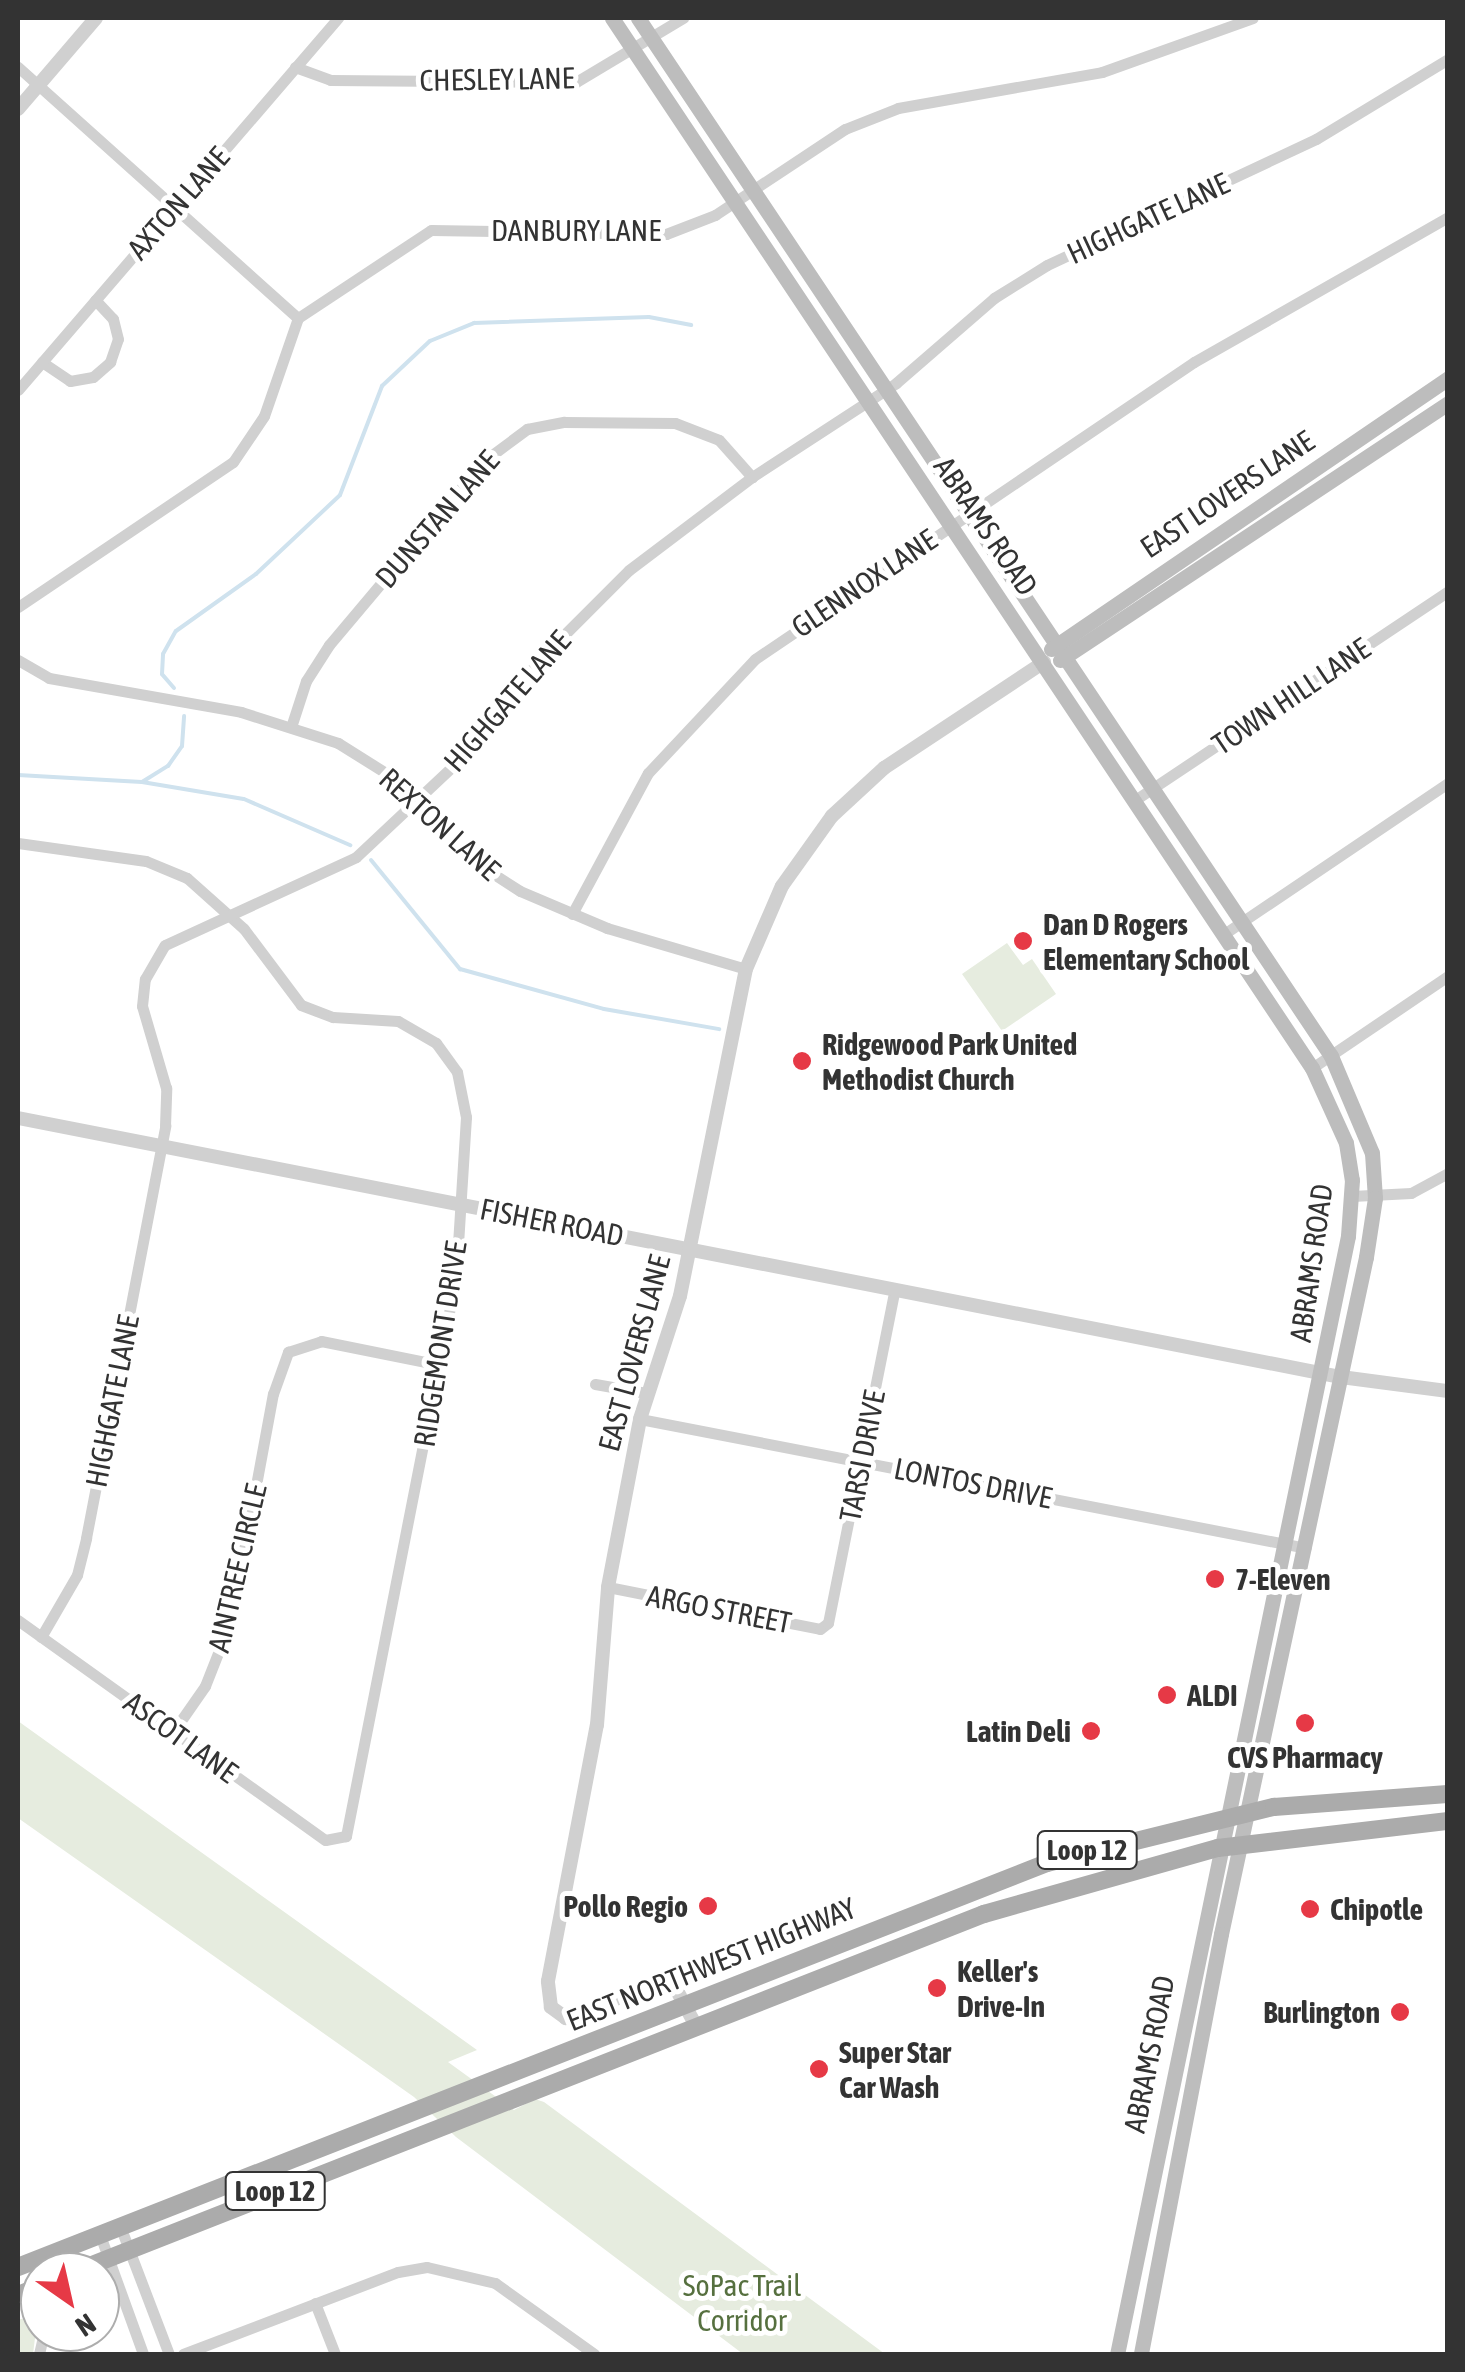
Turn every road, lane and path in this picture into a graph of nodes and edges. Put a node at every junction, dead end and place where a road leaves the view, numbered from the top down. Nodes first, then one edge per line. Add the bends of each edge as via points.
1 (96, 18) edge
2 (338, 18) edge
3 (612, 18) edge
4 (638, 18) edge
5 (683, 18) edge
6 (1253, 18) edge
7 (652, 38) junction
8 (634, 51) junction
9 (1448, 59) edge
10 (18, 67) edge
11 (295, 67) junction
12 (37, 87) junction
13 (18, 109) edge
14 (753, 190) junction
15 (736, 202) junction
16 (172, 210) junction
17 (1448, 217) edge
18 (96, 300) junction
19 (298, 318) junction
20 (42, 362) junction
21 (1448, 378) edge
22 (18, 390) edge
23 (887, 390) junction
24 (869, 401) junction
25 (1448, 403) edge
26 (1326, 460) junction
27 (1338, 477) junction
28 (752, 478) junction
29 (970, 515) junction
30 (951, 524) junction
31 (1448, 591) edge
32 (18, 607) edge
33 (1055, 643) junction
34 (18, 660) edge
35 (1066, 660) junction
36 (1044, 662) junction
37 (292, 724) junction
38 (1448, 783) edge
39 (1153, 789) junction
40 (416, 800) junction
41 (1135, 800) junction
42 (18, 843) edge
43 (228, 913) junction
44 (572, 914) junction
45 (1241, 921) junction
46 (1224, 934) junction
47 (746, 970) junction
48 (1448, 976) edge
49 (1330, 1056) junction
50 (1312, 1068) junction
51 (18, 1118) edge
52 (1364, 1124) junction
53 (1342, 1129) junction
54 (161, 1146) junction
55 (1448, 1173) edge
56 (1352, 1196) junction
57 (1374, 1198) junction
58 (462, 1204) junction
59 (690, 1250) junction
60 (896, 1290) junction
61 (440, 1365) junction
62 (1322, 1374) junction
63 (1341, 1378) junction
64 (595, 1384) dead end
65 (1448, 1391) edge
66 (646, 1393) junction
67 (640, 1419) junction
68 (862, 1462) junction
69 (1286, 1543) junction
70 (1306, 1548) junction
71 (608, 1587) junction
72 (18, 1620) edge
73 (828, 1623) joint
74 (41, 1637) junction
75 (174, 1732) junction
76 (1448, 1794) edge
77 (1252, 1811) junction
78 (1228, 1815) junction
79 (1448, 1822) edge
80 (346, 1836) joint
81 (1242, 1844) junction
82 (1218, 1848) junction
83 (882, 1924) junction
84 (891, 1948) junction
85 (684, 2003) junction
86 (696, 2026) junction
87 (1178, 2050) junction
88 (1197, 2055) junction
89 (120, 2226) junction
90 (1141, 2231) junction
91 (100, 2234) junction
92 (1165, 2236) junction
93 (128, 2250) junction
94 (104, 2252) edge
95 (120, 2254) edge
96 (18, 2267) edge
97 (120, 2295) edge
98 (316, 2303) junction
99 (590, 2353) edge
100 (144, 2354) edge
101 (169, 2354) edge
102 (183, 2354) edge
103 (335, 2354) edge
104 (1117, 2354) edge
105 (1141, 2354) edge

1 - 12 street
2 - 11 street, AXTON LANE
3 - 8 main road, ABRAMS ROAD
4 - 7 main road, ABRAMS ROAD
5 - 7 street, CHESLEY LANE
6 - 14 street, DANBURY LANE via 1102,72 898,108 846,129
7 - 8 street, CHESLEY LANE
7 - 14 main road, ABRAMS ROAD
8 - 11 street, CHESLEY LANE via 597,75 554,83 330,80
8 - 15 main road, ABRAMS ROAD
9 - 23 street, HIGHGATE LANE via 1316,139 1046,265 994,298
10 - 12 street
11 - 16 street, AXTON LANE
12 - 13 street
12 - 16 street
14 - 15 street, DANBURY LANE
14 - 23 main road, ABRAMS ROAD
15 - 19 street, DANBURY LANE via 666,234 432,230
15 - 24 main road, ABRAMS ROAD
16 - 18 street, AXTON LANE
16 - 19 street
17 - 29 street, GLENNOX LANE via 1278,309
18 - 20 street, AXTON LANE
18 - 20 street via 116,329 110,362 93,378 70,381
19 - 32 street via 264,416 233,462
20 - 22 street, AXTON LANE
21 - 26 main road, EAST LOVERS LANE
23 - 24 street, HIGHGATE LANE
23 - 29 main road, ABRAMS ROAD
24 - 28 street, HIGHGATE LANE
24 - 30 main road, ABRAMS ROAD
25 - 27 main road, EAST LOVERS LANE
26 - 27 main road
26 - 33 main road, EAST LOVERS LANE
27 - 35 main road, EAST LOVERS LANE
28 - 37 street, DUNSTAN LANE via 719,440 674,423 564,422 527,429 484,461 329,645 306,681
28 - 40 street, HIGHGATE LANE via 629,570 539,660 470,750
29 - 30 street, GLENNOX LANE
29 - 33 main road, ABRAMS ROAD
30 - 36 main road, ABRAMS ROAD
30 - 44 street, GLENNOX LANE via 788,634 725,686 639,786
31 - 39 street, TOWN HILL LANE
33 - 35 main road, ABRAMS ROAD
33 - 36 main road, EAST LOVERS LANE
34 - 37 street, REXTON LANE via 66,682
35 - 36 main road, EAST LOVERS LANE
35 - 39 main road, ABRAMS ROAD
36 - 41 main road, ABRAMS ROAD
36 - 47 street, EAST LOVERS LANE via 884,768 832,816 782,886
37 - 40 street, REXTON LANE via 365,757
38 - 45 street
39 - 41 street, TOWN HILL LANE
39 - 45 main road, ABRAMS ROAD
40 - 43 street, HIGHGATE LANE via 340,869
40 - 44 street, REXTON LANE via 496,877
41 - 46 main road, ABRAMS ROAD
42 - 43 street, RIDGEMONT DRIVE via 166,867
43 - 54 street, HIGHGATE LANE via 165,944 145,979 144,1017 166,1088
43 - 58 street, RIDGEMONT DRIVE via 301,1005 333,1017 398,1021 420,1030 449,1058 466,1117
44 - 47 street, REXTON LANE
45 - 46 street
45 - 49 main road, ABRAMS ROAD
46 - 50 main road, ABRAMS ROAD
47 - 59 street, EAST LOVERS LANE
48 - 49 street
49 - 50 street
49 - 52 main road, ABRAMS ROAD
50 - 53 main road, ABRAMS ROAD
51 - 54 street, FISHER ROAD
52 - 53 main road
52 - 57 main road, ABRAMS ROAD
53 - 56 main road, ABRAMS ROAD
54 - 58 street, FISHER ROAD
54 - 74 street, HIGHGATE LANE via 77,1575
55 - 57 street via 1411,1194
56 - 57 street
56 - 62 main road, ABRAMS ROAD
57 - 63 main road, ABRAMS ROAD
58 - 59 street, FISHER ROAD
58 - 61 street, RIDGEMONT DRIVE
59 - 60 street, FISHER ROAD
59 - 66 street, EAST LOVERS LANE
60 - 62 street, FISHER ROAD
60 - 68 street, TARSI DRIVE
61 - 75 street, AINTREE CIRCLE via 321,1340 302,1342 280,1366 231,1620 205,1686
61 - 80 street, RIDGEMONT DRIVE
62 - 63 street, FISHER ROAD
62 - 69 main road, ABRAMS ROAD
63 - 65 street, FISHER ROAD
63 - 70 main road, ABRAMS ROAD
64 - 66 street
66 - 67 street, EAST LOVERS LANE
67 - 68 street, LONTOS DRIVE
67 - 71 street, EAST LOVERS LANE
68 - 69 street, LONTOS DRIVE
68 - 73 street, TARSI DRIVE
69 - 70 street, LONTOS DRIVE
69 - 78 main road, ABRAMS ROAD
70 - 77 main road, ABRAMS ROAD
71 - 73 street, ARGO STREET via 820,1630
71 - 85 street, EAST LOVERS LANE via 598,1725 548,1982 551,2006 566,2018 586,2014 660,1982 674,1986
72 - 74 street, ASCOT LANE
74 - 75 street, ASCOT LANE
75 - 80 street, ASCOT LANE via 325,1840
76 - 77 main road, EAST NORTHWEST HIGHWAY / Loop 12
77 - 78 main road, EAST NORTHWEST HIGHWAY / Loop 12
77 - 81 main road, ABRAMS ROAD
78 - 82 main road, ABRAMS ROAD
78 - 83 main road, EAST NORTHWEST HIGHWAY / Loop 12 via 1082,1852
79 - 81 main road, EAST NORTHWEST HIGHWAY / Loop 12
81 - 82 main road, EAST NORTHWEST HIGHWAY / Loop 12
81 - 88 main road, ABRAMS ROAD
82 - 84 main road, EAST NORTHWEST HIGHWAY / Loop 12 via 1091,1880
82 - 87 main road, ABRAMS ROAD
83 - 84 main road
83 - 85 main road, EAST NORTHWEST HIGHWAY / Loop 12
84 - 86 main road, EAST NORTHWEST HIGHWAY / Loop 12
85 - 86 street
85 - 89 main road, EAST NORTHWEST HIGHWAY / Loop 12
86 - 93 main road, EAST NORTHWEST HIGHWAY / Loop 12
87 - 88 main road
87 - 90 main road, ABRAMS ROAD
88 - 92 main road, ABRAMS ROAD
89 - 91 main road, EAST NORTHWEST HIGHWAY / Loop 12
89 - 93 street
90 - 92 main road
90 - 104 main road, ABRAMS ROAD
91 - 94 street
91 - 96 main road, EAST NORTHWEST HIGHWAY / Loop 12
92 - 105 main road, ABRAMS ROAD
93 - 95 main road, EAST NORTHWEST HIGHWAY / Loop 12
93 - 101 street
97 - 100 street
98 - 99 street via 398,2272 454,2270 495,2283
98 - 102 street
98 - 103 street

